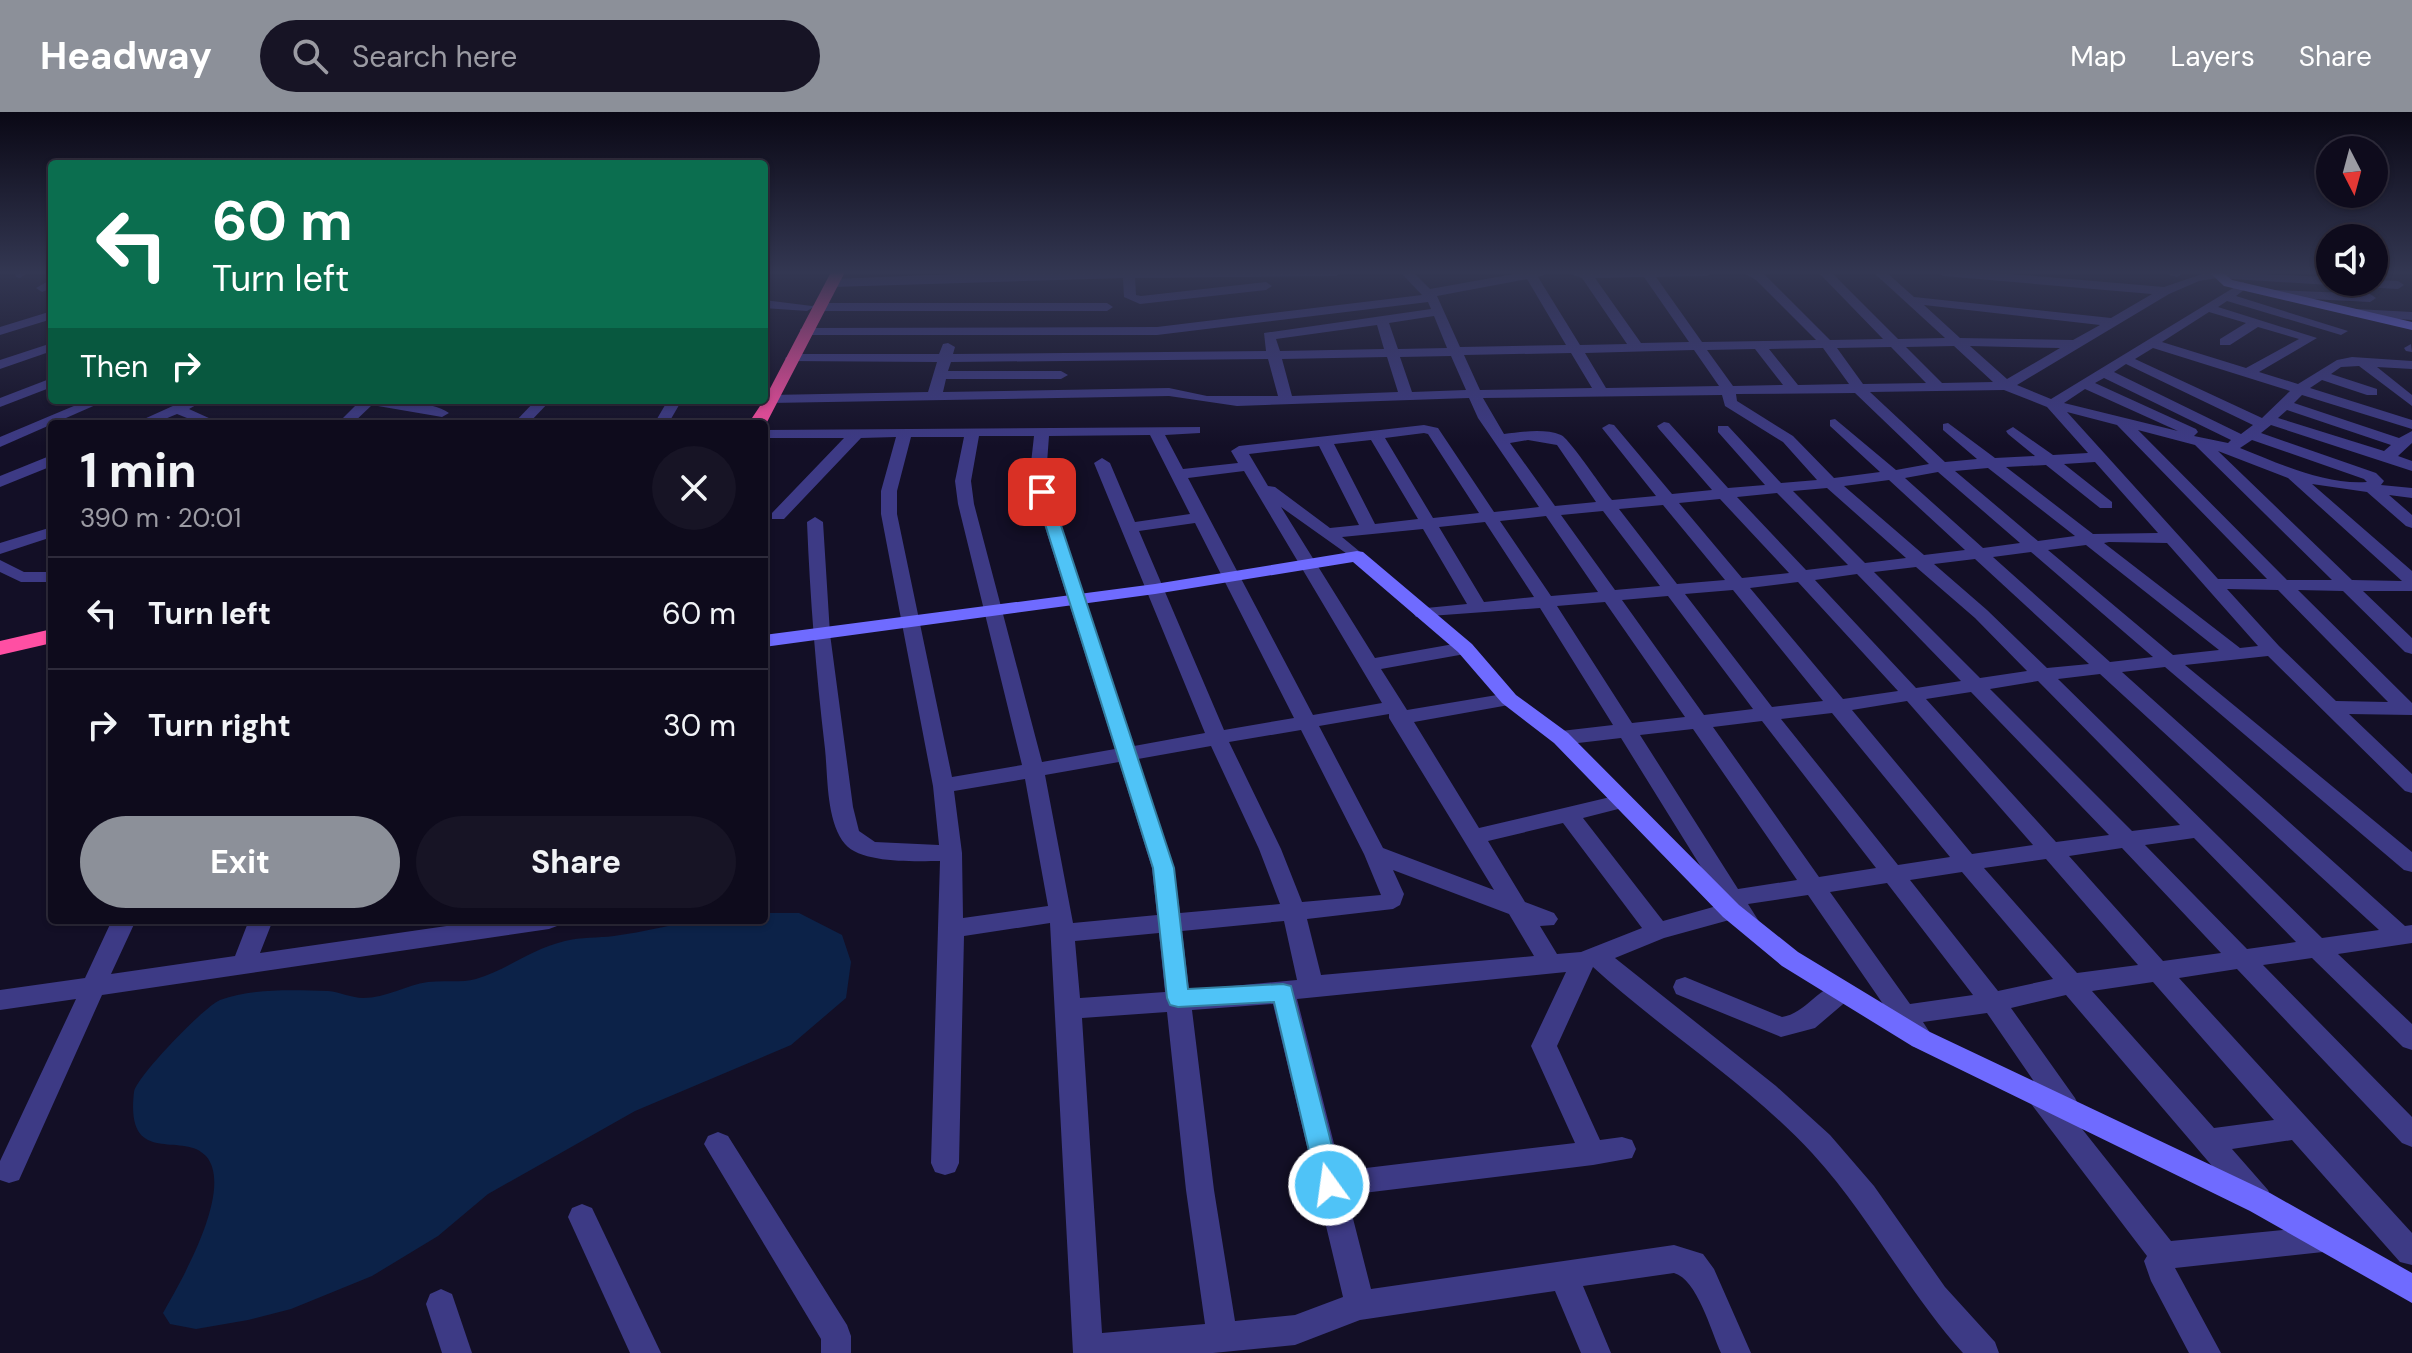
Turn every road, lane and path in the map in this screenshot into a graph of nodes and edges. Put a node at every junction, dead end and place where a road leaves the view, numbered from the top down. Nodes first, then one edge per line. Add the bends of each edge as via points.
1 (800, 330) edge
2 (1165, 330) edge
3 (1315, 330) edge
4 (1385, 330) edge
5 (1445, 330) edge
6 (1563, 330) edge
7 (1623, 330) edge
8 (1686, 330) edge
9 (1813, 330) edge
10 (1880, 330) edge
11 (1942, 330) edge
12 (2098, 330) edge
13 (2173, 330) edge
14 (2244, 330) edge
15 (2283, 330) edge
16 (2337, 330) edge
17 (2341, 331) dead end
18 (805, 332) joint
19 (953, 332) junction
20 (1955, 342) junction
21 (2225, 342) dead end
22 (2152, 343) junction
23 (1894, 344) junction
24 (2072, 344) junction
25 (1759, 345) junction
26 (1828, 345) junction
27 (1697, 346) junction
28 (19, 347) dead end
29 (48, 348) edge
30 (1637, 348) junction
31 (1575, 350) junction
32 (34, 353) junction
33 (1393, 354) junction
34 (1455, 354) junction
35 (1273, 355) junction
36 (792, 358) junction
37 (944, 358) junction
38 (2125, 359) junction
39 (2363, 362) junction
40 (0, 365) edge
41 (2412, 365) edge
42 (2104, 372) junction
43 (2249, 372) junction
44 (939, 375) junction
45 (1061, 375) dead end
46 (2320, 375) junction
47 (48, 384) edge
48 (2085, 384) junction
49 (768, 386) edge
50 (2006, 386) junction
51 (1861, 387) junction
52 (1938, 387) junction
53 (1793, 388) junction
54 (768, 389) edge
55 (2300, 389) junction
56 (1729, 391) junction
57 (2372, 392) dead end
58 (1602, 393) junction
59 (1475, 394) junction
60 (768, 395) edge
61 (934, 397) junction
62 (1407, 398) junction
63 (1286, 401) junction
64 (2412, 402) edge
65 (0, 403) edge
66 (90, 404) edge
67 (189, 404) edge
68 (365, 404) edge
69 (384, 404) edge
70 (540, 404) edge
71 (2052, 404) junction
72 (2284, 404) junction
73 (177, 409) junction
74 (437, 418) edge
75 (52, 420) edge
76 (150, 420) edge
77 (205, 420) edge
78 (348, 420) edge
79 (524, 420) edge
80 (48, 422) edge
81 (1835, 423) dead end
82 (2122, 423) junction
83 (2412, 425) edge
84 (1664, 426) dead end
85 (1948, 427) dead end
86 (1609, 428) dead end
87 (1723, 429) dead end
88 (1155, 430) junction
89 (1195, 430) dead end
90 (1042, 431) junction
91 (2013, 431) dead end
92 (972, 432) junction
93 (857, 433) junction
94 (905, 433) junction
95 (2250, 433) junction
96 (768, 434) edge
97 (1375, 434) junction
98 (1502, 439) junction
99 (2407, 439) edge
100 (1324, 440) junction
101 (0, 442) edge
102 (2202, 444) junction
103 (2099, 457) junction
104 (2387, 457) junction
105 (2049, 460) junction
106 (48, 462) edge
107 (1102, 463) dead end
108 (1991, 463) junction
109 (1249, 466) junction
110 (2412, 466) edge
111 (1941, 467) junction
112 (1179, 474) junction
113 (1890, 474) junction
114 (2292, 474) junction
115 (0, 482) edge
116 (1831, 482) junction
117 (1263, 486) junction
118 (1779, 488) junction
119 (2371, 488) junction
120 (2412, 493) edge
121 (1723, 494) junction
122 (1669, 500) junction
123 (2106, 505) dead end
124 (1608, 506) junction
125 (1551, 512) junction
126 (778, 516) dead end
127 (1201, 517) junction
128 (1490, 518) junction
129 (815, 522) dead end
130 (2412, 523) edge
131 (1431, 524) junction
132 (1129, 528) junction
133 (1370, 530) junction
134 (48, 533) edge
135 (1331, 533) junction
136 (2172, 538) junction
137 (2090, 540) junction
138 (2034, 547) junction
139 (0, 549) edge
140 (1979, 553) junction
141 (1357, 556) junction
142 (1920, 560) junction
143 (1308, 564) junction
144 (0, 565) edge
145 (1860, 568) junction
146 (1800, 575) junction
147 (48, 577) edge
148 (1233, 577) junction
149 (2412, 583) edge
150 (1740, 584) junction
151 (2213, 584) junction
152 (2284, 585) junction
153 (2348, 585) junction
154 (1155, 589) junction
155 (1671, 589) junction
156 (1610, 595) junction
157 (1077, 600) junction
158 (1545, 601) junction
159 (1478, 607) junction
160 (995, 611) junction
161 (1422, 613) junction
162 (909, 624) junction
163 (48, 629) edge
164 (821, 634) junction
165 (0, 637) edge
166 (48, 637) edge
167 (768, 641) edge
168 (0, 648) edge
169 (1465, 648) junction
170 (2412, 648) edge
171 (2272, 650) junction
172 (2235, 653) junction
173 (2170, 659) junction
174 (1368, 665) junction
175 (2103, 667) junction
176 (2040, 675) junction
177 (1972, 685) junction
178 (1912, 695) junction
179 (1509, 699) junction
180 (1837, 706) junction
181 (2333, 707) junction
182 (2409, 709) edge
183 (1396, 712) junction
184 (1767, 714) junction
185 (1308, 722) junction
186 (1701, 724) junction
187 (1626, 731) junction
188 (1217, 738) junction
189 (1561, 738) junction
190 (1126, 754) junction
191 (1034, 772) junction
192 (943, 786) junction
193 (2412, 786) edge
194 (1623, 801) junction
195 (1569, 815) junction
196 (2199, 830) junction
197 (1472, 837) junction
198 (2126, 840) junction
199 (2048, 850) junction
200 (951, 853) junction
201 (1375, 854) junction
202 (1966, 862) junction
203 (2412, 864) edge
204 (1896, 875) junction
205 (1813, 886) junction
206 (1732, 904) junction
207 (1517, 908) junction
208 (1294, 912) junction
209 (1546, 919) dead end
210 (1062, 923) junction
211 (122, 924) edge
212 (259, 924) edge
213 (521, 924) edge
214 (1169, 924) junction
215 (952, 929) junction
216 (1658, 931) junction
217 (2406, 935) edge
218 (2317, 948) junction
219 (1590, 958) junction
220 (2243, 960) junction
221 (244, 964) junction
222 (1551, 964) junction
223 (2155, 972) junction
224 (2071, 984) junction
225 (92, 986) junction
226 (1311, 986) junction
227 (1685, 987) dead end
228 (1840, 992) junction
229 (1283, 993) junction
230 (1178, 998) junction
231 (0, 1000) edge
232 (1993, 1002) junction
233 (1069, 1009) junction
234 (1905, 1015) junction
235 (1921, 1039) junction
236 (2412, 1040) edge
237 (2038, 1093) junction
238 (2066, 1106) junction
239 (2297, 1128) junction
240 (2412, 1135) edge
241 (2208, 1141) junction
242 (718, 1144) dead end
243 (1622, 1149) dead end
244 (1593, 1153) junction
245 (945, 1163) dead end
246 (9, 1171) dead end
247 (1329, 1185) junction
248 (2260, 1202) junction
249 (582, 1217) dead end
250 (2323, 1239) junction
251 (2411, 1252) edge
252 (2164, 1255) junction
253 (2382, 1273) junction
254 (1563, 1275) junction
255 (2412, 1289) edge
256 (441, 1304) dead end
257 (1360, 1305) junction
258 (1222, 1336) junction
259 (1155, 1348) edge
260 (838, 1350) edge
261 (1088, 1351) edge
262 (457, 1353) edge
263 (646, 1353) edge
264 (1596, 1353) edge
265 (1736, 1353) edge
266 (1984, 1353) edge
267 (2206, 1353) edge

1 - 49 highway
2 - 19 street
3 - 35 street via 1269,336
4 - 33 street
5 - 34 street
6 - 31 street
7 - 30 street
8 - 27 street
9 - 26 street
10 - 23 street
11 - 20 street
12 - 24 street
13 - 22 street
14 - 21 street
15 - 43 street via 2310,338
16 - 17 street
18 - 19 street
18 - 36 highway
19 - 37 street
20 - 23 street
20 - 24 street
20 - 50 street
22 - 38 street
22 - 43 street
23 - 26 street
23 - 52 street
24 - 50 street
25 - 26 street
25 - 27 street
25 - 53 street
26 - 51 street
27 - 30 street
27 - 56 street
28 - 32 street
29 - 32 street
30 - 31 street
31 - 34 street
31 - 58 street
32 - 40 street
33 - 34 street
33 - 35 street
33 - 62 street
34 - 59 street
35 - 37 street
35 - 63 street
36 - 37 street
36 - 54 highway
37 - 44 street
38 - 42 street
38 - 95 street
39 - 41 street
39 - 46 street via 2341,361
39 - 64 street
42 - 48 street
42 - 95 street
43 - 55 street
44 - 45 street
44 - 61 street
46 - 55 street
46 - 57 street
47 - 65 street
48 - 71 street
48 - 95 street
50 - 52 street
50 - 71 street
51 - 52 street
51 - 53 street
51 - 111 street via 1887,420
53 - 56 street
55 - 72 street
55 - 83 street
56 - 58 street
56 - 116 street via 1730,403 1788,439
58 - 59 street
59 - 62 street
59 - 98 street
60 - 61 street
61 - 63 street via 1169,392 1222,402
62 - 63 street
66 - 75 street
67 - 73 street
68 - 78 street
69 - 74 street
70 - 79 street
71 - 82 street
71 - 103 street
72 - 95 street
72 - 99 street
73 - 76 street
73 - 77 street
80 - 101 street
81 - 113 street
82 - 102 street
82 - 152 street
84 - 121 street
85 - 108 street
86 - 122 street
87 - 118 street
88 - 89 street
88 - 90 street
88 - 112 street
90 - 92 street
90 - 157 street via 1042,492
91 - 105 street
92 - 94 street
92 - 160 street via 963,481
93 - 94 street
93 - 96 street
93 - 126 street
94 - 162 street via 889,491 889,514
95 - 102 street
95 - 104 street
95 - 114 street
95 - 119 street via 2370,476 2376,481
97 - 100 street
97 - 128 street via 1433,431
97 - 131 street
98 - 124 street via 1563,442
98 - 125 street
99 - 104 street
100 - 109 street via 1239,451
100 - 133 street
102 - 153 street
103 - 105 street
103 - 136 street
104 - 110 street
105 - 108 street
105 - 123 street
106 - 115 street
107 - 132 street
108 - 111 street
108 - 137 street
109 - 112 street
109 - 117 street
111 - 113 street
111 - 138 street
112 - 127 street
113 - 116 street
113 - 140 street
114 - 119 street
114 - 149 street
116 - 118 street
116 - 142 street
117 - 135 street
117 - 143 street
118 - 121 street
118 - 145 street
119 - 120 street
119 - 130 street
121 - 122 street
121 - 146 street
122 - 124 street
122 - 150 street
124 - 125 street
124 - 155 street
125 - 128 street
125 - 156 street
127 - 132 street
127 - 148 street
128 - 131 street
128 - 158 street
129 - 164 street
131 - 133 street
131 - 159 street
132 - 154 street
133 - 135 street
134 - 139 street
135 - 141 street
136 - 137 street
136 - 151 street
137 - 138 street
137 - 172 street
138 - 140 street
138 - 173 street
140 - 142 street
140 - 175 street
141 - 143 street
141 - 161 street
142 - 145 street
142 - 176 street
143 - 148 street
143 - 174 street
144 - 147 street via 21,577
145 - 146 street
145 - 177 street
146 - 150 street
146 - 178 street
148 - 154 street
148 - 185 street
149 - 153 street
150 - 155 street
150 - 180 street
151 - 152 street
151 - 171 street
152 - 153 street
152 - 182 street
153 - 170 street
154 - 157 street
154 - 188 street
155 - 156 street
155 - 184 street
156 - 158 street
156 - 186 street
157 - 160 street
157 - 190 street
158 - 159 street
158 - 187 street
159 - 161 street
160 - 162 street
160 - 191 street
161 - 169 street
162 - 164 street
162 - 192 street
163 - 165 highway
164 - 167 street
164 - 200 street via 842,807 854,841 871,849
166 - 168 highway
169 - 174 street
169 - 179 street
171 - 172 street
171 - 181 street
172 - 173 street
173 - 175 street
173 - 203 street
174 - 183 street
175 - 176 street
175 - 217 street
176 - 177 street
176 - 196 street
177 - 178 street
177 - 198 street
178 - 180 street
178 - 199 street
179 - 183 street
179 - 189 street
180 - 184 street
180 - 202 street
181 - 182 street
181 - 193 street
183 - 185 street
183 - 197 street
184 - 186 street
184 - 204 street
185 - 188 street
185 - 201 street
186 - 187 street
186 - 205 street
187 - 189 street
187 - 206 street
188 - 190 street
188 - 208 street
189 - 194 street
190 - 191 street
190 - 214 street via 1163,868
191 - 192 street
191 - 210 street
192 - 200 street
194 - 195 street
194 - 206 street
195 - 197 street
195 - 216 street
196 - 198 street
196 - 218 street
197 - 207 street
198 - 199 street
198 - 220 street
199 - 202 street
199 - 223 street
200 - 215 street
201 - 207 street
201 - 208 street via 1392,899
202 - 204 street
202 - 224 street
204 - 205 street
204 - 232 street
205 - 206 street
205 - 234 street
206 - 216 street
206 - 228 street via 1750,928
207 - 209 street
207 - 222 street
208 - 214 street
208 - 226 street
210 - 214 street
210 - 215 street
210 - 233 street
211 - 225 street
212 - 221 street
213 - 221 street
214 - 230 street
215 - 245 street
216 - 219 street
217 - 218 street
218 - 220 street
218 - 236 street
219 - 222 street
219 - 244 street via 1544,1046
219 - 266 street via 1719,1054 1818,1141 1870,1199 1930,1291
220 - 223 street
220 - 240 street
221 - 225 street
222 - 226 street
223 - 224 street
223 - 239 street
224 - 232 street
224 - 241 street
225 - 231 street
225 - 246 street
226 - 229 street
227 - 228 street via 1781,1027 1797,1027
228 - 235 street
229 - 230 street
229 - 247 street
230 - 233 street
230 - 258 street
232 - 234 street
232 - 238 street
233 - 261 street
234 - 235 street
235 - 237 street
237 - 238 street
237 - 252 street
238 - 248 street
239 - 241 street
239 - 251 street
241 - 248 street
242 - 260 street via 836,1336
243 - 244 street
244 - 247 street
247 - 257 street
248 - 250 street
249 - 263 street
250 - 252 street
250 - 253 street
251 - 253 street
252 - 267 street via 2161,1271
253 - 255 street
254 - 257 street
254 - 264 street
254 - 265 street via 1674,1259 1693,1264
256 - 262 street
257 - 258 street via 1295,1330
258 - 259 street
259 - 261 street

